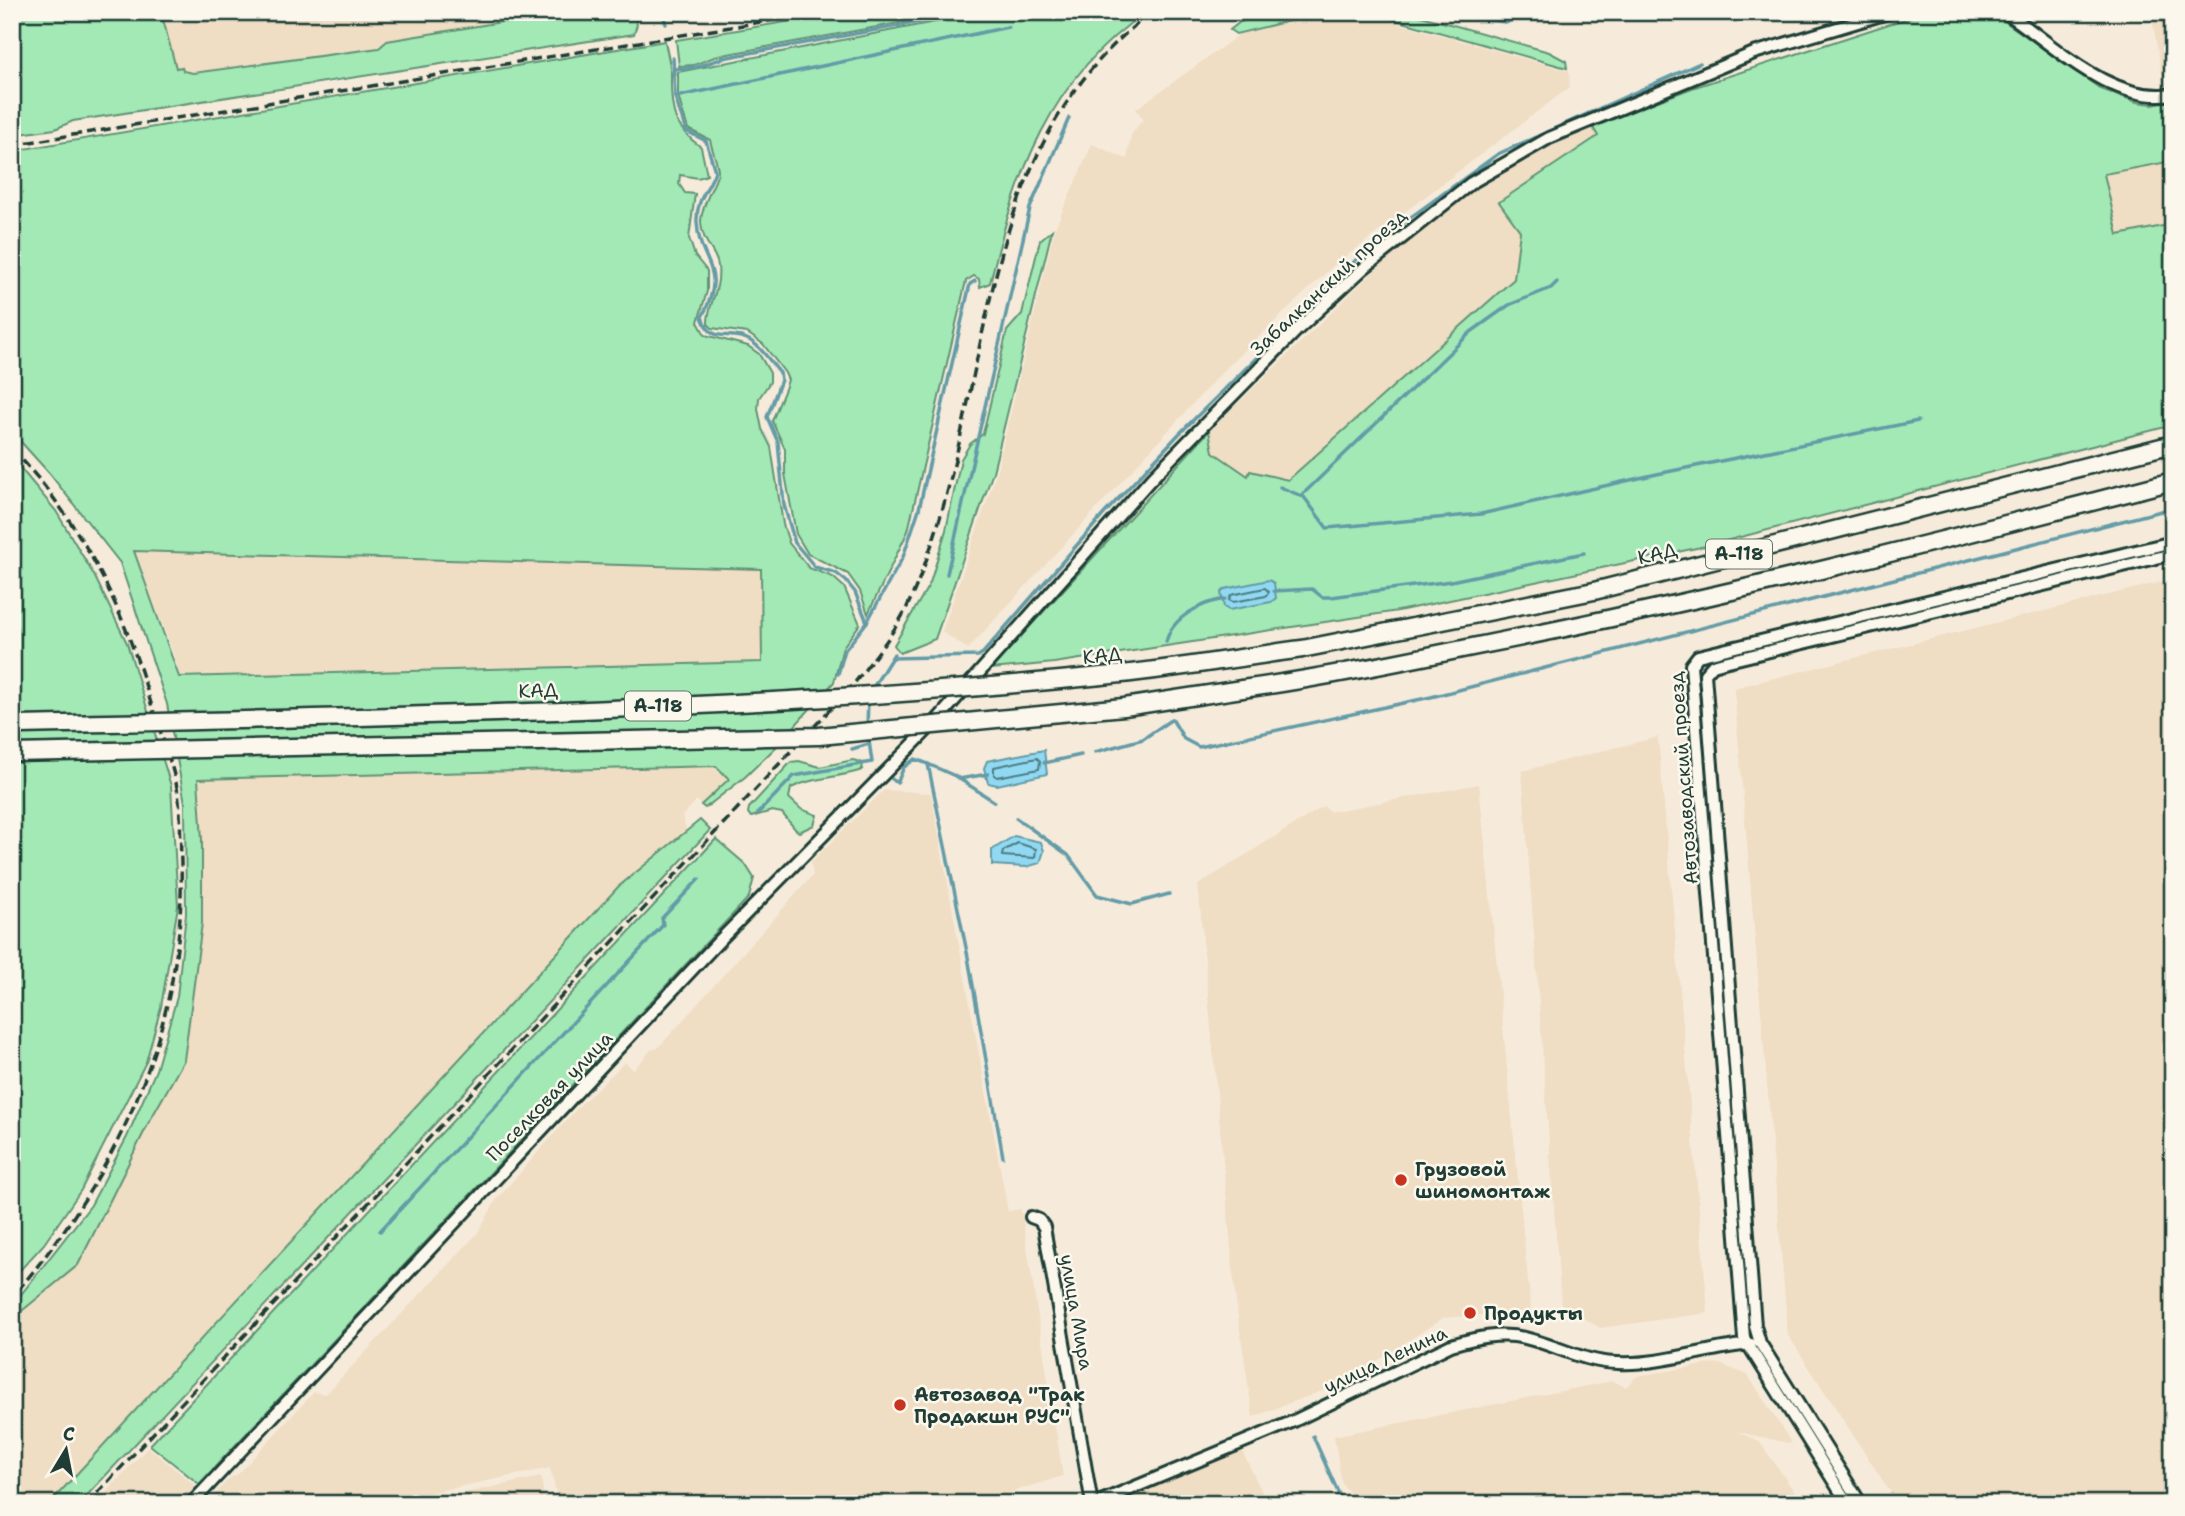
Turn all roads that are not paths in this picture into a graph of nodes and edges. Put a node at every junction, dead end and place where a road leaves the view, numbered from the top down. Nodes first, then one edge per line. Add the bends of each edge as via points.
1 (1891, 12) edge
2 (2005, 12) edge
3 (2173, 94) edge
4 (2173, 444) edge
5 (2173, 481) edge
6 (2173, 542) edge
7 (2173, 554) edge
8 (938, 719) joint
9 (12, 725) edge
10 (12, 753) edge
11 (1031, 1217) dead end
12 (1760, 1343) junction
13 (1746, 1345) junction
14 (191, 1504) edge
15 (1093, 1504) edge
16 (1848, 1504) edge
17 (1861, 1504) edge

1 - 8 street, Забалканский проезд via 1754,53 1573,127 1512,158 1419,222 1297,330 1151,479
2 - 3 street via 2119,89 2143,96
4 - 9 highway, КАД / А-118, bridge via 1594,591 1302,649 1105,676 814,700 386,717
5 - 10 highway, А-118, bridge via 1883,557 1615,619 1306,680 1124,707 818,736
6 - 13 street, Автозаводский проезд via 1693,660
7 - 12 street, Автозаводский проезд via 1724,662 1704,674 1755,1326
8 - 14 street, Поселковая улица via 719,941
11 - 15 street, улица Мира via 1044,1227
12 - 13 street, улица Ленина
12 - 17 street
13 - 15 street, улица Ленина via 1617,1363 1524,1338 1474,1338 1294,1421
13 - 16 street

